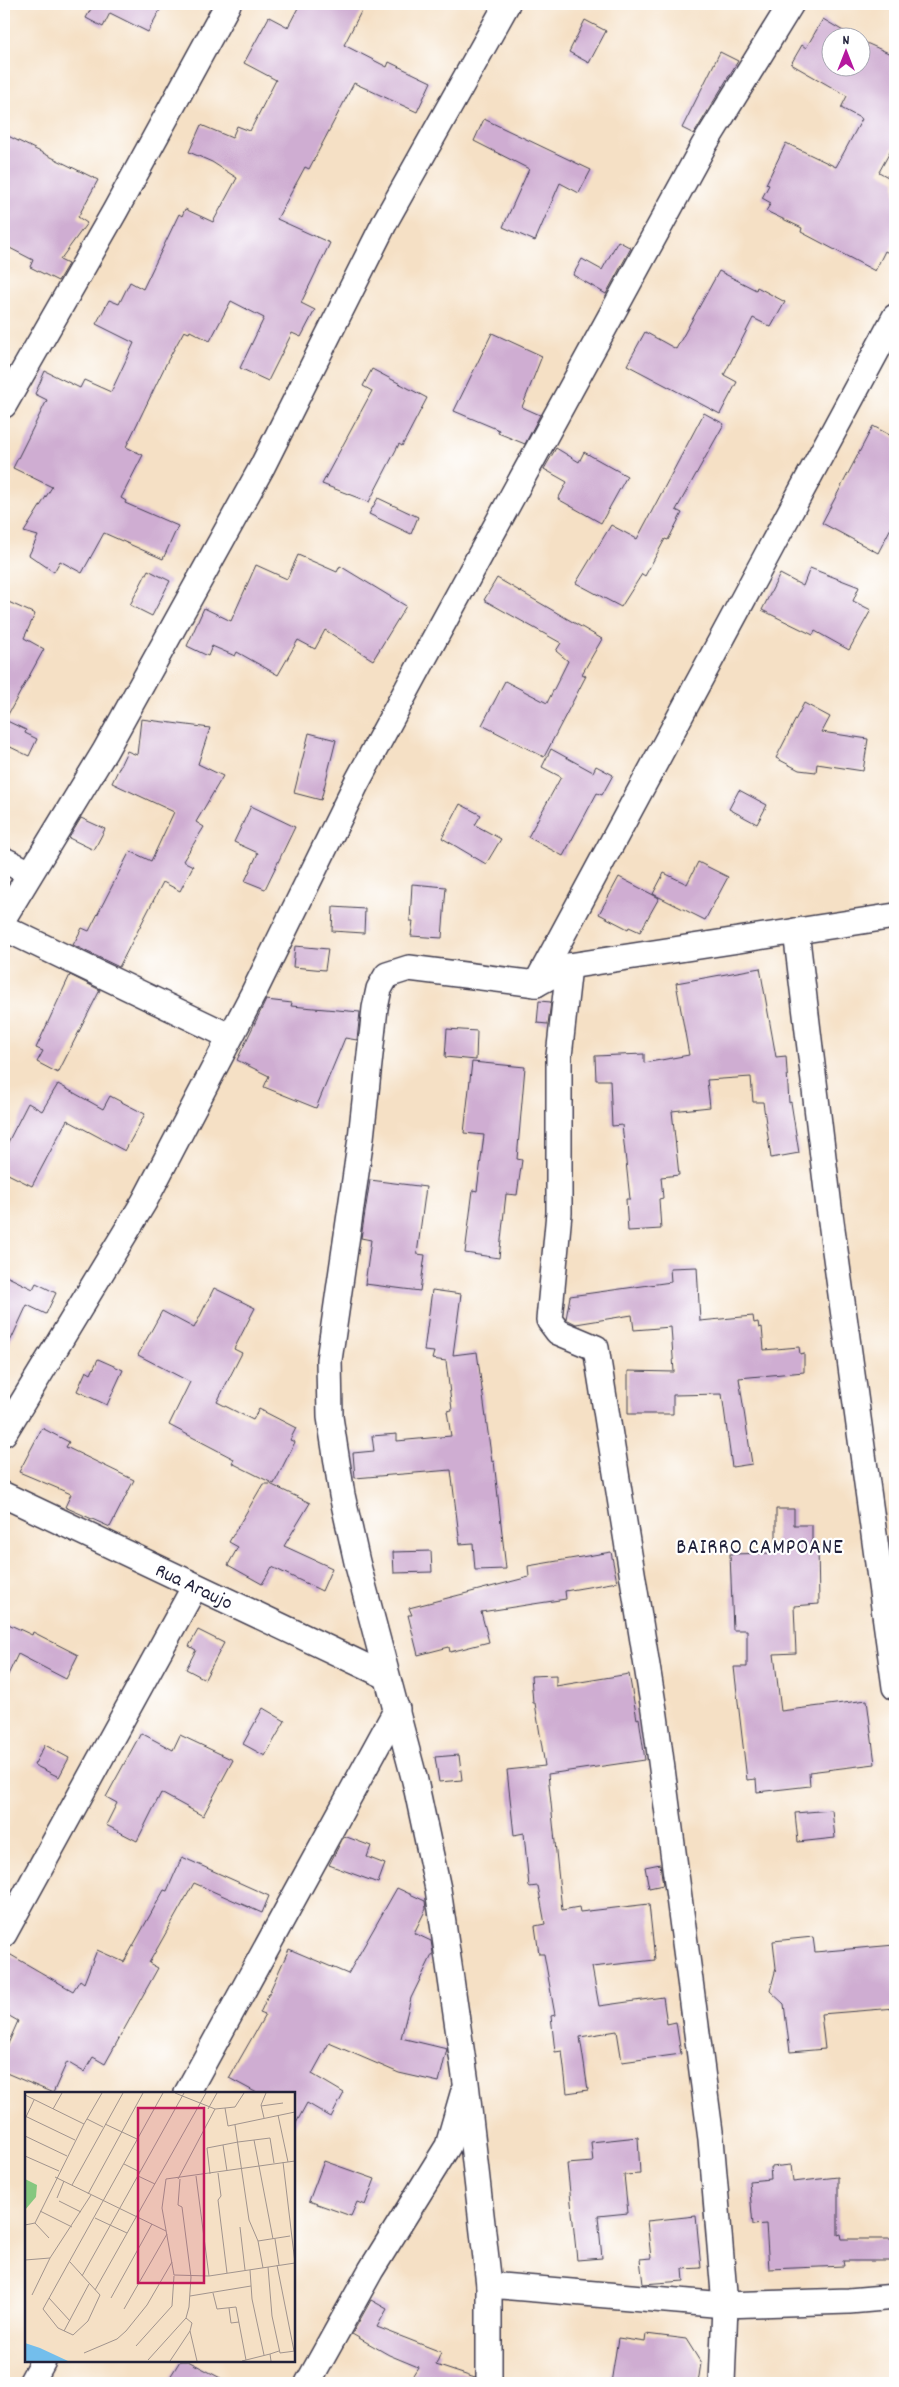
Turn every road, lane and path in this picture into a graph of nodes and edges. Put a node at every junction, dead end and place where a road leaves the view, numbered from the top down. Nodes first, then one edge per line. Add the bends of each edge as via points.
1 (228, 4) edge
2 (507, 4) edge
3 (791, 4) edge
4 (895, 317) edge
5 (4, 404) edge
6 (4, 860) edge
7 (30, 873) junction
8 (895, 916) edge
9 (4, 917) edge
10 (4, 928) edge
11 (796, 931) junction
12 (569, 966) junction
13 (536, 984) junction
14 (229, 1036) junction
15 (4, 1433) edge
16 (4, 1494) edge
17 (195, 1586) junction
18 (386, 1676) junction
19 (895, 1687) edge
20 (397, 1709) junction
21 (4, 1934) edge
22 (466, 2083) junction
23 (188, 2092) edge
24 (489, 2286) junction
25 (895, 2296) edge
26 (725, 2305) junction
27 (42, 2362) edge
28 (30, 2383) edge
29 (308, 2383) edge
30 (489, 2383) edge
31 (722, 2383) edge

1 - 5 street via 115,211
2 - 7 street via 386,220 262,467 105,751
3 - 14 street via 704,146 542,439 357,782 253,994
4 - 13 street
6 - 7 street
7 - 9 street
8 - 11 street
10 - 14 street
11 - 12 street
11 - 19 street via 828,1207
12 - 13 street
12 - 26 street via 559,1056 559,1213 549,1320 558,1332 596,1348 655,1716 711,2139
13 - 18 street via 408,968 387,975 379,989 329,1360 330,1417 342,1495
14 - 15 street via 144,1202
16 - 17 street, Rua Araujo
17 - 18 street, Rua Araujo
17 - 21 street
18 - 20 street
20 - 22 street via 438,1889
20 - 23 street
22 - 24 street
22 - 29 street via 448,2146 371,2270
24 - 26 street
24 - 30 street
25 - 26 street via 849,2301
26 - 31 street
27 - 28 street

